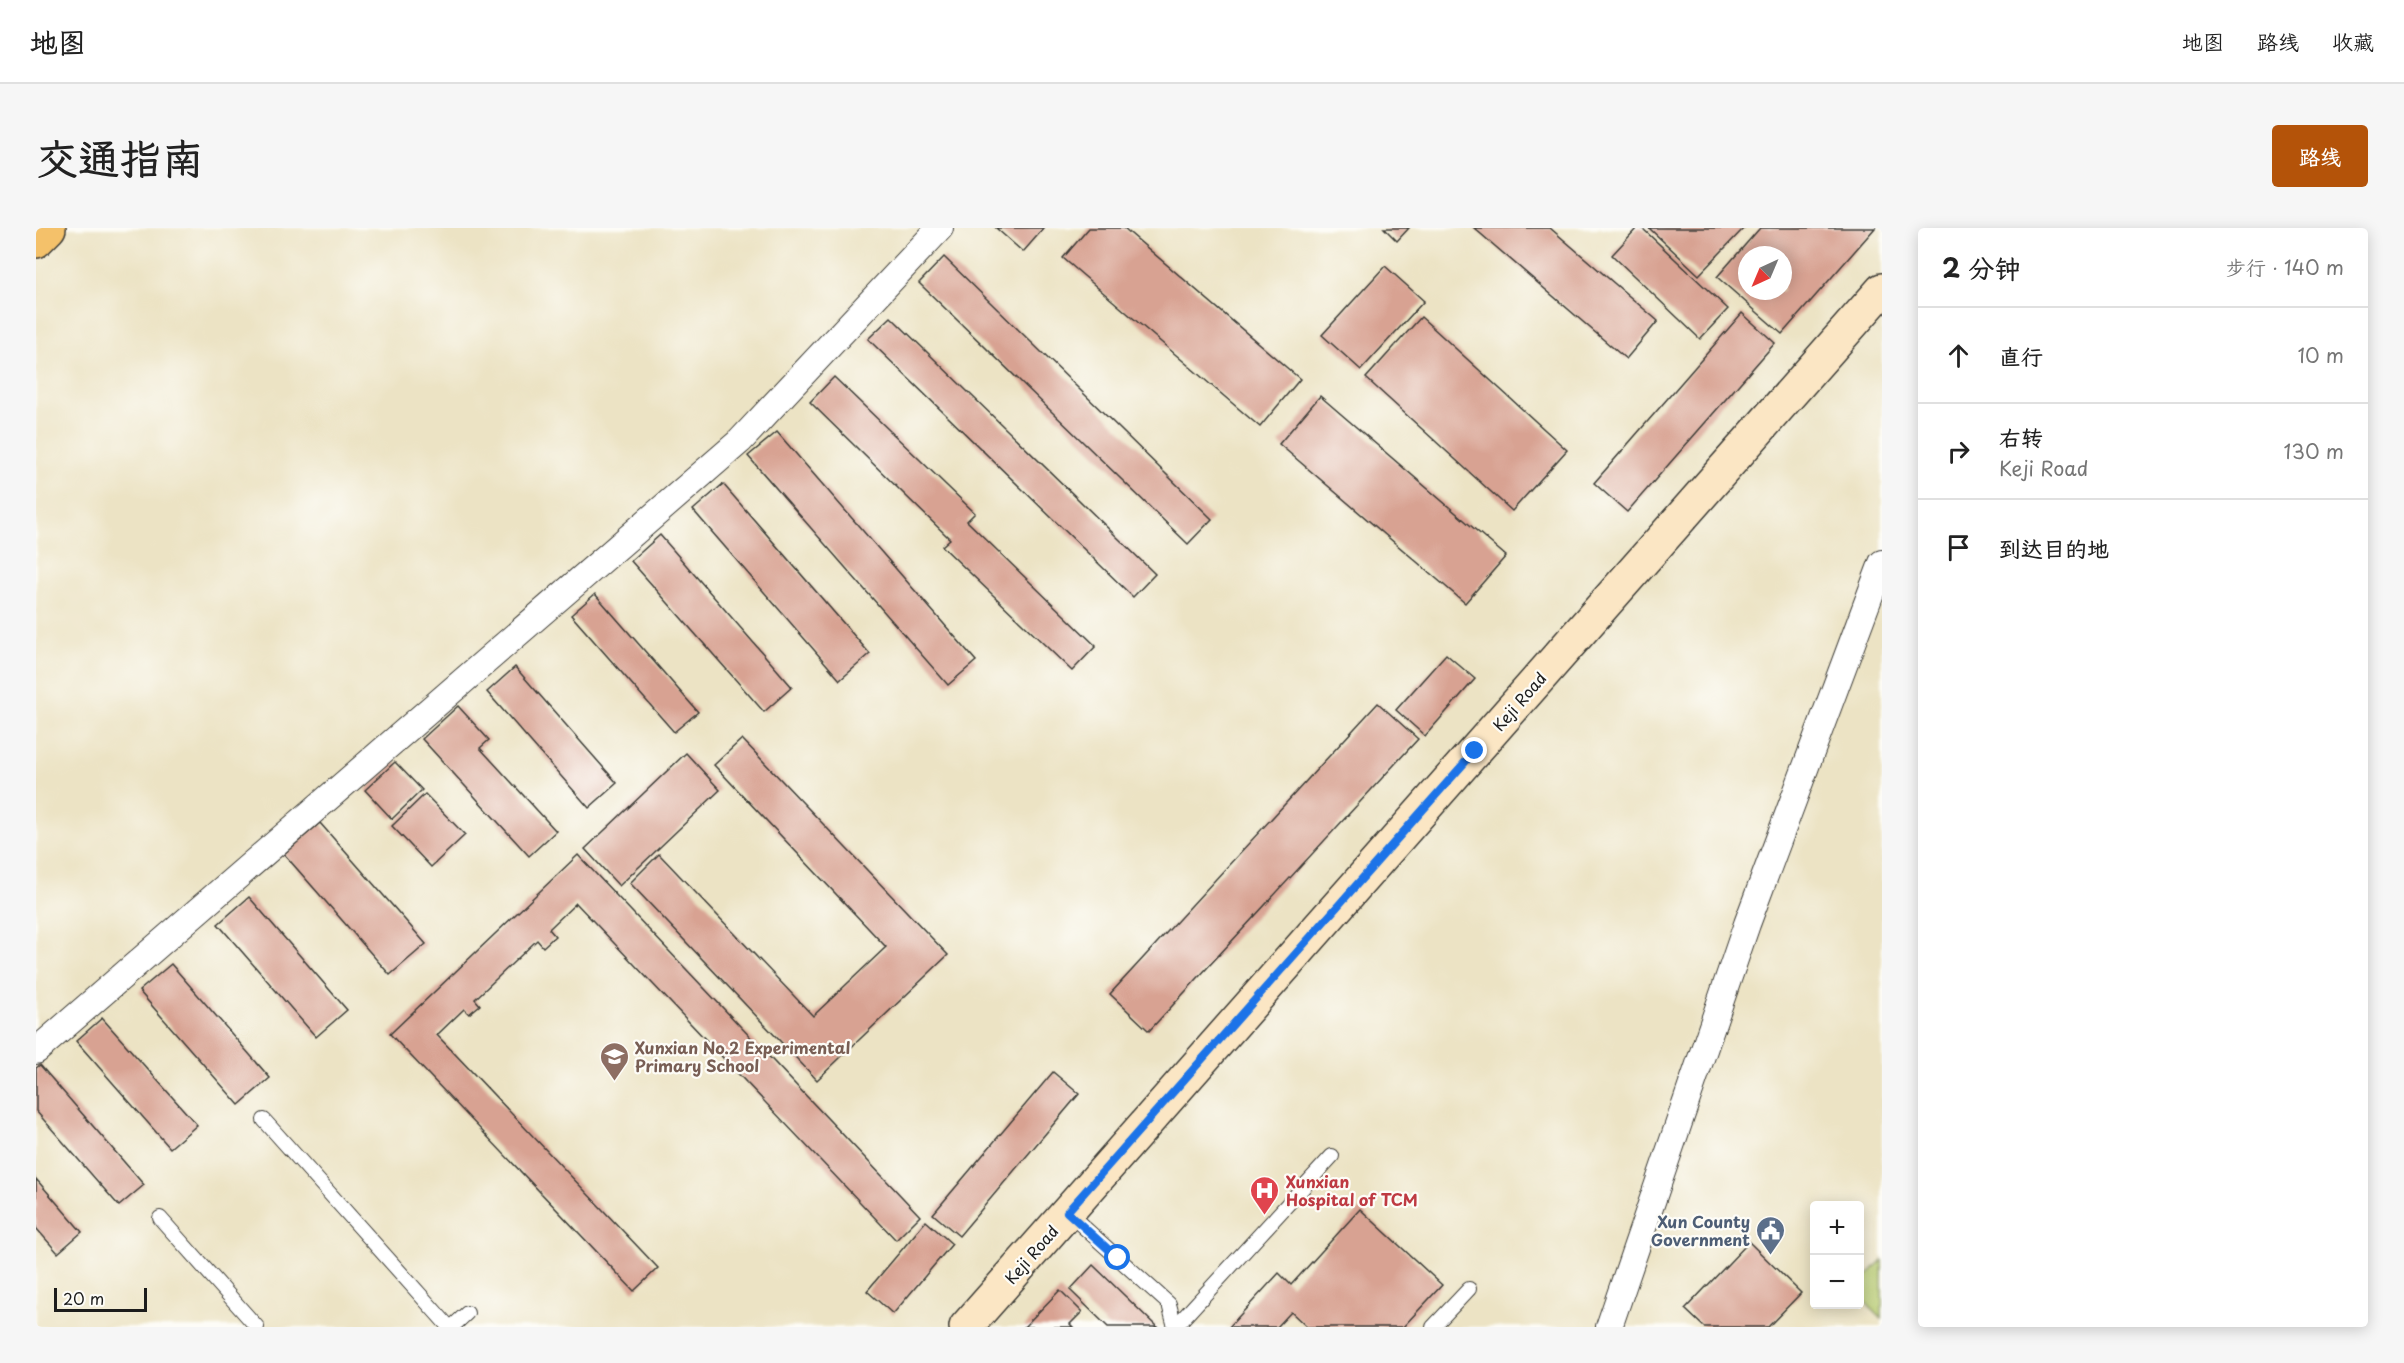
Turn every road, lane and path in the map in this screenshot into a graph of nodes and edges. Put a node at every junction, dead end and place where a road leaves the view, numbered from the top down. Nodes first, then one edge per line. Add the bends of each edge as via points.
1 (49, 228) edge
2 (940, 228) edge
3 (36, 241) edge
4 (1882, 290) edge
5 (1882, 563) edge
6 (36, 1051) edge
7 (264, 1120) dead end
8 (1332, 1156) dead end
9 (1067, 1212) junction
10 (160, 1218) dead end
11 (1469, 1289) dead end
12 (467, 1313) dead end
13 (257, 1327) edge
14 (450, 1327) edge
15 (966, 1327) edge
16 (1175, 1327) edge
17 (1433, 1327) edge
18 (1608, 1327) edge

1 - 3 main road
2 - 6 street via 740,441
4 - 9 street, Keji Road
5 - 18 street via 1748,924
7 - 14 lane
8 - 16 lane
9 - 15 street, Keji Road
9 - 16 lane via 1169,1304
10 - 13 lane
11 - 17 lane
12 - 14 lane

